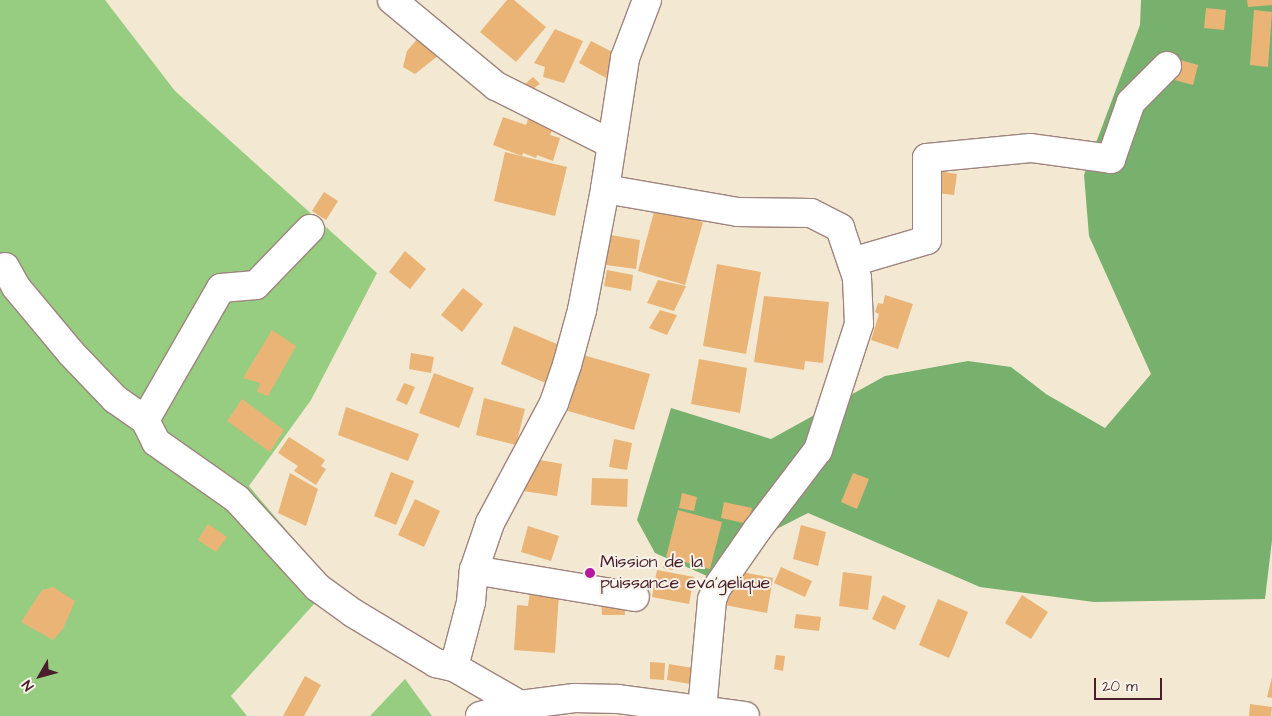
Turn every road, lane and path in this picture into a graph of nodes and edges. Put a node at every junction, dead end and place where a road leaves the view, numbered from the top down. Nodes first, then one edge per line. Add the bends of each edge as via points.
1 (392, 0) edge
2 (647, 0) edge
3 (1167, 66) dead end
4 (610, 143) junction
5 (605, 189) junction
6 (310, 229) dead end
7 (852, 262) junction
8 (5, 267) dead end
9 (145, 420) junction
10 (474, 570) junction
11 (635, 597) dead end
12 (454, 667) junction
13 (520, 705) junction
14 (702, 709) junction
15 (480, 716) edge
16 (745, 716) edge

1 - 4 street via 496,86
2 - 4 street via 625,58
3 - 7 street via 1131,102 1111,160 1031,148 927,158 927,240
4 - 5 street
5 - 7 street via 738,212 811,213 840,228
5 - 10 street via 582,310 554,403 490,523
6 - 9 street via 256,285 220,288
7 - 14 street via 857,278 859,324 818,450 716,589 712,600
8 - 9 street via 16,288 71,353 115,399
9 - 12 street via 156,442 237,499 317,587 352,613 436,663
10 - 11 street
10 - 12 street via 471,602
12 - 13 street
13 - 14 street via 575,698 618,699
13 - 15 street
14 - 16 street

